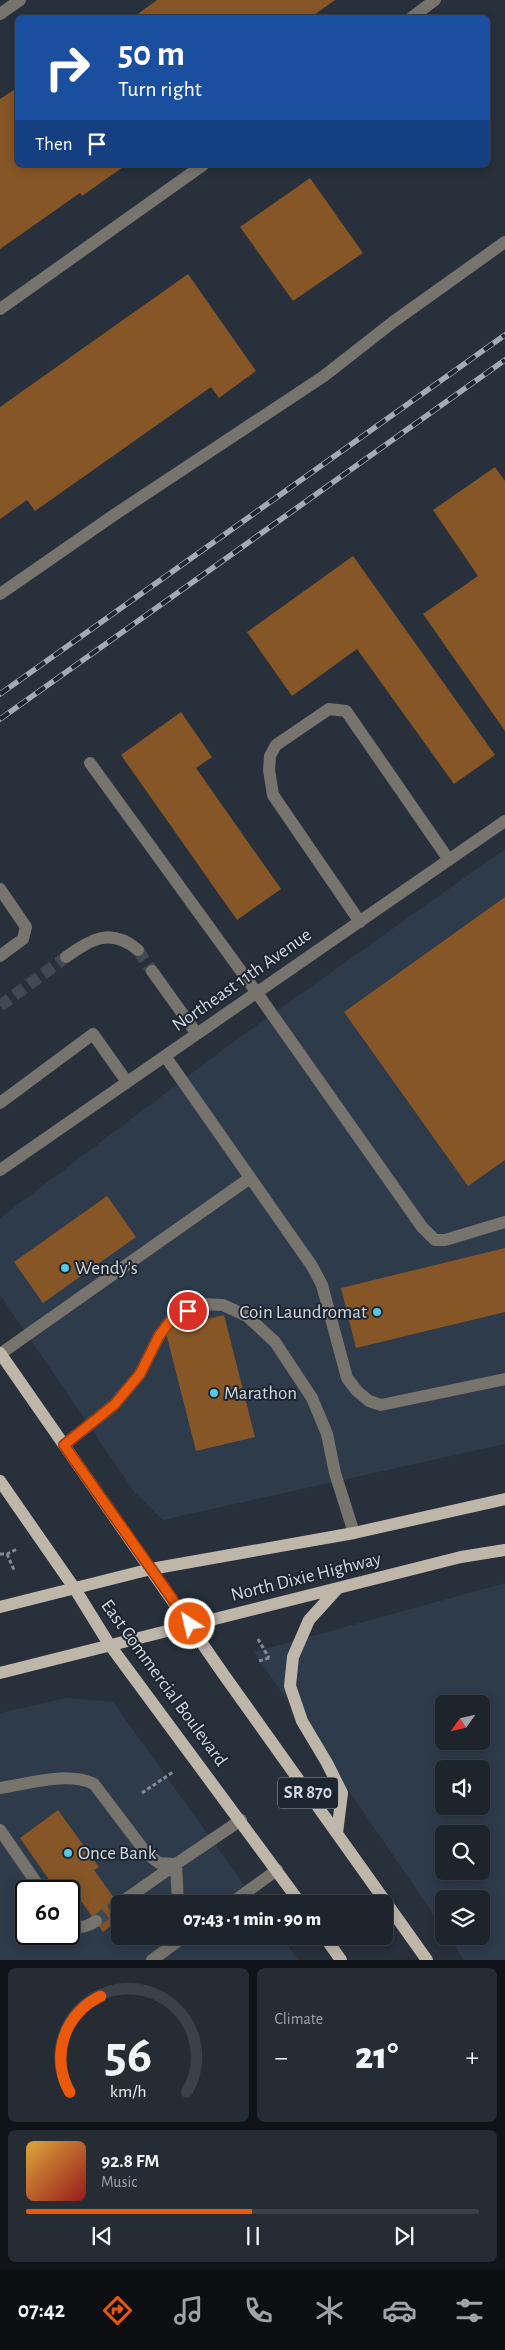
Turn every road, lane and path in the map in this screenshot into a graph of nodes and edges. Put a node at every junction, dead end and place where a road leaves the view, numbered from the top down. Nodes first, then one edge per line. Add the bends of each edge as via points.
1 (20, 0) edge
2 (435, 0) edge
3 (0, 14) edge
4 (415, 15) edge
5 (200, 167) edge
6 (505, 242) edge
7 (0, 309) edge
8 (0, 594) edge
9 (90, 763) dead end
10 (505, 822) edge
11 (450, 860) junction
12 (0, 889) edge
13 (360, 922) junction
14 (138, 950) tunnel mouth
15 (0, 956) edge
16 (66, 957) tunnel mouth
17 (152, 971) tunnel mouth
18 (257, 992) junction
19 (197, 1034) junction
20 (165, 1056) junction
21 (127, 1082) junction
22 (0, 1103) edge
23 (0, 1170) edge
24 (250, 1178) junction
25 (505, 1222) edge
26 (0, 1354) edge
27 (505, 1379) edge
28 (64, 1445) junction
29 (0, 1481) edge
30 (505, 1499) edge
31 (354, 1534) junction
32 (17, 1548) dead end
33 (505, 1550) edge
34 (0, 1554) edge
35 (7, 1554) junction
36 (151, 1568) junction
37 (14, 1570) dead end
38 (338, 1588) junction
39 (75, 1589) junction
40 (0, 1607) edge
41 (190, 1624) junction
42 (258, 1639) dead end
43 (110, 1644) junction
44 (269, 1658) dead end
45 (0, 1672) edge
46 (172, 1772) dead end
47 (0, 1788) edge
48 (142, 1793) dead end
49 (241, 1820) junction
50 (0, 1830) edge
51 (337, 1833) junction
52 (176, 1864) junction
53 (277, 1870) junction
54 (34, 1880) edge
55 (132, 1895) edge
56 (178, 1895) edge
57 (242, 1895) edge
58 (295, 1895) edge
59 (96, 1921) tunnel mouth
60 (80, 1927) edge
61 (172, 1945) edge
62 (330, 1945) edge
63 (152, 1960) edge
64 (341, 1960) edge
65 (428, 1960) edge

1 - 3 street
2 - 4 street
5 - 7 street
6 - 8 street via 324,376
9 - 18 street
10 - 11 street, Northeast 11th Avenue
11 - 13 street, Northeast 11th Avenue
11 - 13 street via 346,710 329,709 292,733 276,746 270,756 273,795
12 - 15 street via 26,926 23,940
13 - 18 street, Northeast 11th Avenue
14 - 16 street via 127,941 100,938 84,944
17 - 19 street
18 - 19 street, Northeast 11th Avenue
18 - 25 street via 422,1227 435,1240
19 - 20 street, Northeast 11th Avenue
20 - 21 street, Northeast 11th Avenue
20 - 24 street
21 - 22 street via 93,1034
21 - 23 street, Northeast 11th Avenue
24 - 26 street
24 - 27 street via 312,1266 322,1285 347,1378 369,1402 381,1405
26 - 28 main road, SR 870
28 - 31 street via 114,1405 140,1374 159,1336 173,1317 202,1304 224,1305 247,1316 275,1342 312,1398 327,1434
28 - 36 main road, SR 870
29 - 39 main road, East Commercial Boulevard
30 - 31 main road, North Dixie Highway
31 - 36 main road, North Dixie Highway
32 - 35 path
33 - 38 main road, North Dixie Highway via 460,1557
34 - 35 path
35 - 37 path
36 - 39 main road, North Dixie Highway
36 - 41 main road, SR 870
38 - 41 main road, North Dixie Highway
38 - 51 main road via 309,1620 293,1657 290,1686 302,1720 342,1793
39 - 40 main road, North Dixie Highway
39 - 43 main road, East Commercial Boulevard
41 - 43 main road, North Dixie Highway
41 - 51 main road, SR 870
42 - 44 path
43 - 45 main road, North Dixie Highway
43 - 49 main road, East Commercial Boulevard
46 - 48 path
47 - 52 street via 83,1778 94,1784 146,1854 159,1863
49 - 52 street
49 - 53 main road, East Commercial Boulevard
50 - 54 street
51 - 65 main road, SR 870
52 - 55 street
52 - 56 street
53 - 57 street
53 - 58 main road, East Commercial Boulevard
59 - 60 street
61 - 63 street
62 - 64 main road

